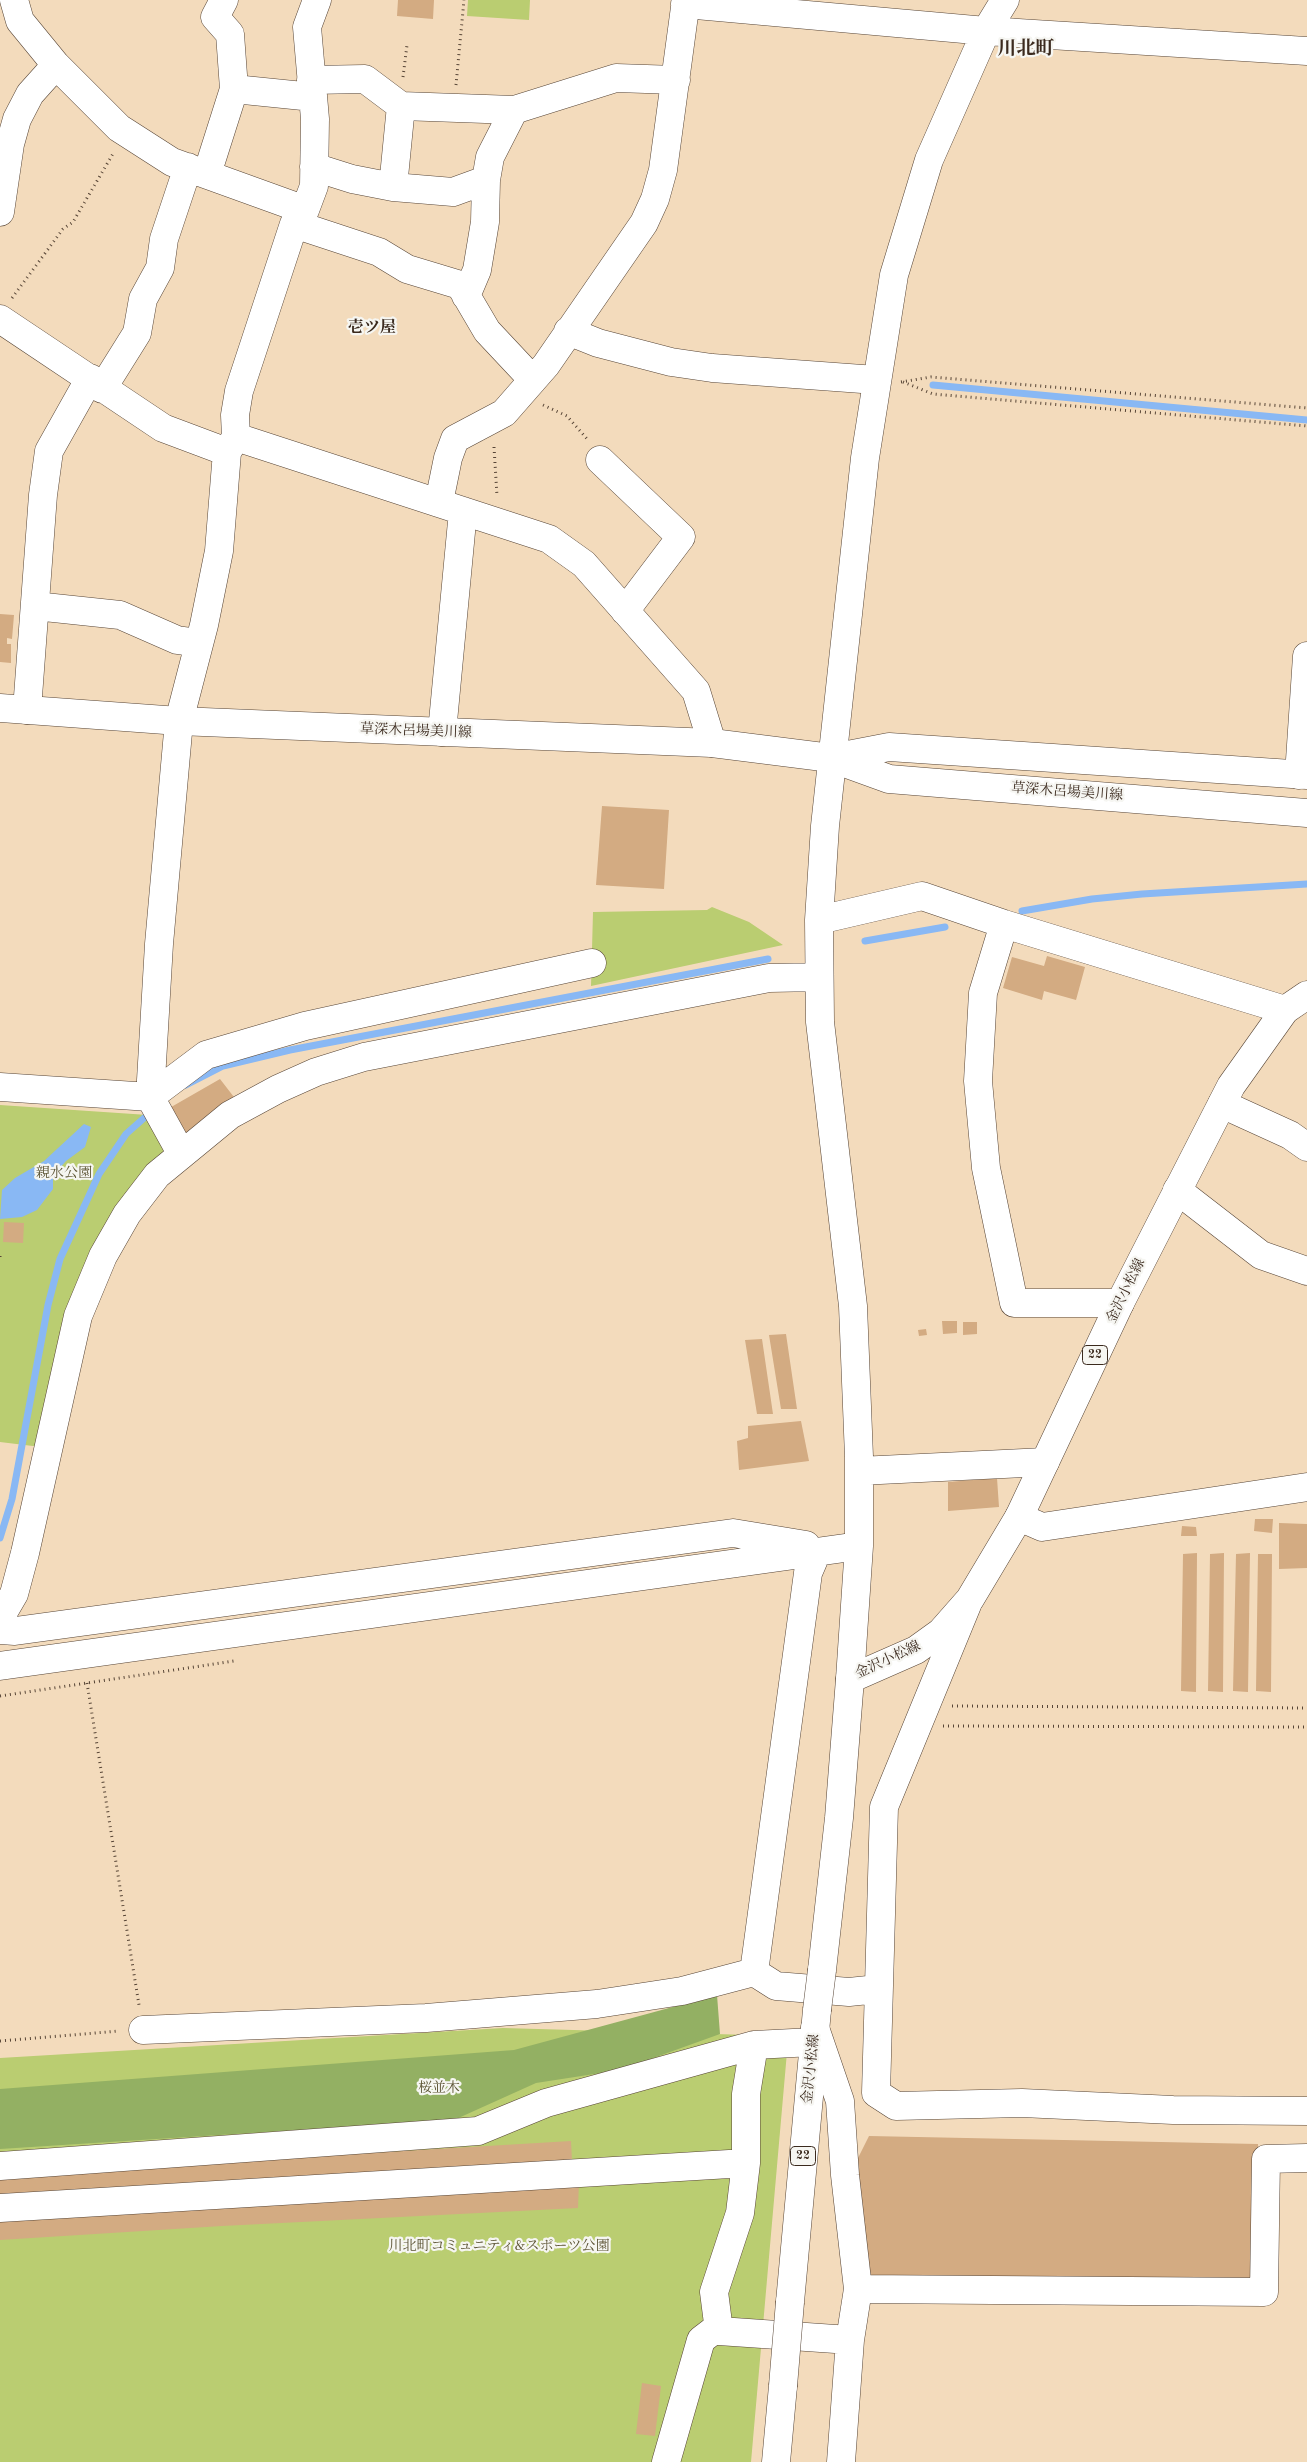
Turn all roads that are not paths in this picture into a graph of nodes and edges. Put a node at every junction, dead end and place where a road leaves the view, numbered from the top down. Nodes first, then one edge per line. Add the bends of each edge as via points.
1 (14, 0) edge
2 (224, 0) edge
3 (317, 0) edge
4 (1004, 0) edge
5 (686, 2) edge
6 (986, 31) junction
7 (1307, 51) edge
8 (56, 65) junction
9 (676, 80) junction
10 (312, 88) junction
11 (234, 89) junction
12 (401, 106) junction
13 (514, 110) junction
14 (314, 168) junction
15 (197, 170) junction
16 (486, 180) junction
17 (393, 188) junction
18 (0, 212) edge
19 (299, 217) junction
20 (466, 296) junction
21 (3, 312) edge
22 (568, 331) junction
23 (889, 381) junction
24 (96, 383) junction
25 (526, 386) junction
26 (231, 444) junction
27 (600, 460) road end
28 (451, 506) junction
29 (35, 606) junction
30 (625, 611) junction
31 (199, 644) junction
32 (1307, 656) edge
33 (0, 708) edge
34 (27, 710) junction
35 (179, 721) junction
36 (442, 732) junction
37 (712, 743) junction
38 (831, 758) junction
39 (1303, 775) edge
40 (1307, 813) edge
41 (819, 920) junction
42 (1004, 924) junction
43 (592, 963) dead end
44 (819, 977) junction
45 (1307, 995) edge
46 (1285, 1010) junction
47 (0, 1086) edge
48 (150, 1097) junction
49 (1222, 1104) junction
50 (1307, 1147) edge
51 (181, 1153) junction
52 (1177, 1190) junction
53 (1307, 1271) edge
54 (1120, 1303) junction
55 (1045, 1462) junction
56 (859, 1471) junction
57 (1307, 1487) edge
58 (1019, 1517) junction
59 (859, 1546) junction
60 (821, 1550) junction
61 (970, 1599) junction
62 (0, 1618) edge
63 (0, 1630) edge
64 (0, 1666) edge
65 (850, 1679) junction
66 (754, 1972) junction
67 (878, 1989) junction
68 (815, 2027) junction
69 (143, 2030) road end
70 (754, 2045) junction
71 (1307, 2111) edge
72 (1307, 2158) edge
73 (746, 2163) junction
74 (0, 2166) edge
75 (0, 2208) edge
76 (858, 2289) junction
77 (718, 2327) junction
78 (850, 2340) junction
79 (666, 2462) edge
80 (776, 2462) edge
81 (841, 2462) edge

1 - 8 street via 20,21
2 - 11 street via 215,17 230,34
3 - 10 street via 307,27
4 - 6 street
5 - 6 street
5 - 9 street
6 - 7 street
6 - 23 street via 929,160 907,228 894,276
8 - 15 street via 125,132 172,162
8 - 18 street via 30,94 17,119
9 - 13 street via 616,78
9 - 22 street via 668,143 655,199 644,223
10 - 11 street
10 - 12 street via 366,79
10 - 14 street
11 - 15 street
12 - 13 street
12 - 17 street
13 - 16 street via 490,157
14 - 17 street
14 - 19 street via 314,186
15 - 19 street
15 - 24 street via 164,239 160,268 143,299 137,333
16 - 17 street via 453,192
16 - 20 street via 477,270
19 - 20 street via 379,252 408,269 460,285
19 - 26 street via 239,391
20 - 25 street
21 - 24 street
22 - 23 street via 598,343 671,362
22 - 25 street via 546,365
23 - 38 street via 854,542
24 - 26 street via 163,428
24 - 29 street via 49,451
25 - 28 street via 504,413 454,439 448,458
26 - 28 street
26 - 31 street via 218,551
27 - 30 street via 681,537
28 - 30 street via 549,539 584,564
28 - 36 street
29 - 31 street via 120,615 177,640
29 - 34 street
30 - 37 street via 696,691
31 - 35 street
32 - 39 street
33 - 34 street, 草深木呂場美川線
34 - 35 street, 草深木呂場美川線
35 - 36 street, 草深木呂場美川線
35 - 48 street via 159,944
36 - 37 street, 草深木呂場美川線
37 - 38 street, 草深木呂場美川線
38 - 39 street, 草深木呂場美川線 via 889,747
38 - 40 street, 草深木呂場美川線 via 889,779
38 - 41 street
41 - 42 street via 922,896
41 - 44 street
42 - 46 street
42 - 54 street via 983,993 978,1081 986,1168 1014,1303
43 - 48 street via 306,1026 206,1055
44 - 51 street via 768,978 364,1057 316,1072 278,1089 230,1115
44 - 56 street via 820,1022 853,1306
45 - 46 street, 金沢小松線 / 22
46 - 49 street, 金沢小松線 / 22 via 1231,1086
47 - 48 street
48 - 51 street
49 - 50 street via 1290,1135
49 - 52 street, 金沢小松線 / 22
51 - 62 street via 157,1175 127,1214 103,1256 78,1316 25,1553 14,1594
52 - 53 street via 1261,1255
52 - 54 street, 金沢小松線 / 22
54 - 55 street, 金沢小松線 / 22
55 - 56 street
55 - 58 street, 金沢小松線 / 22
56 - 59 street
57 - 58 street via 1042,1527
58 - 61 street, 金沢小松線 / 22
59 - 60 street
59 - 65 street
60 - 63 street via 733,1533 15,1631
60 - 64 street
60 - 66 street via 808,1573
61 - 65 street, 金沢小松線 / 22 via 941,1632 916,1650
61 - 67 street via 884,1807
65 - 68 street, 金沢小松線 / 22, bridge via 839,1818
66 - 67 street via 776,1986 849,1992
66 - 69 street via 682,1991 597,2004 426,2018
67 - 71 street via 876,2093 896,2106 1022,2104
68 - 70 street
68 - 76 street via 840,2101
68 - 80 street, 金沢小松線 / 22, bridge
70 - 73 street via 746,2094
70 - 74 street via 546,2104 478,2131
72 - 76 street via 1266,2159 1264,2292
73 - 75 street
73 - 77 street via 740,2213 714,2292
76 - 78 street
77 - 78 street via 719,2331
77 - 79 street via 701,2340
78 - 81 street

